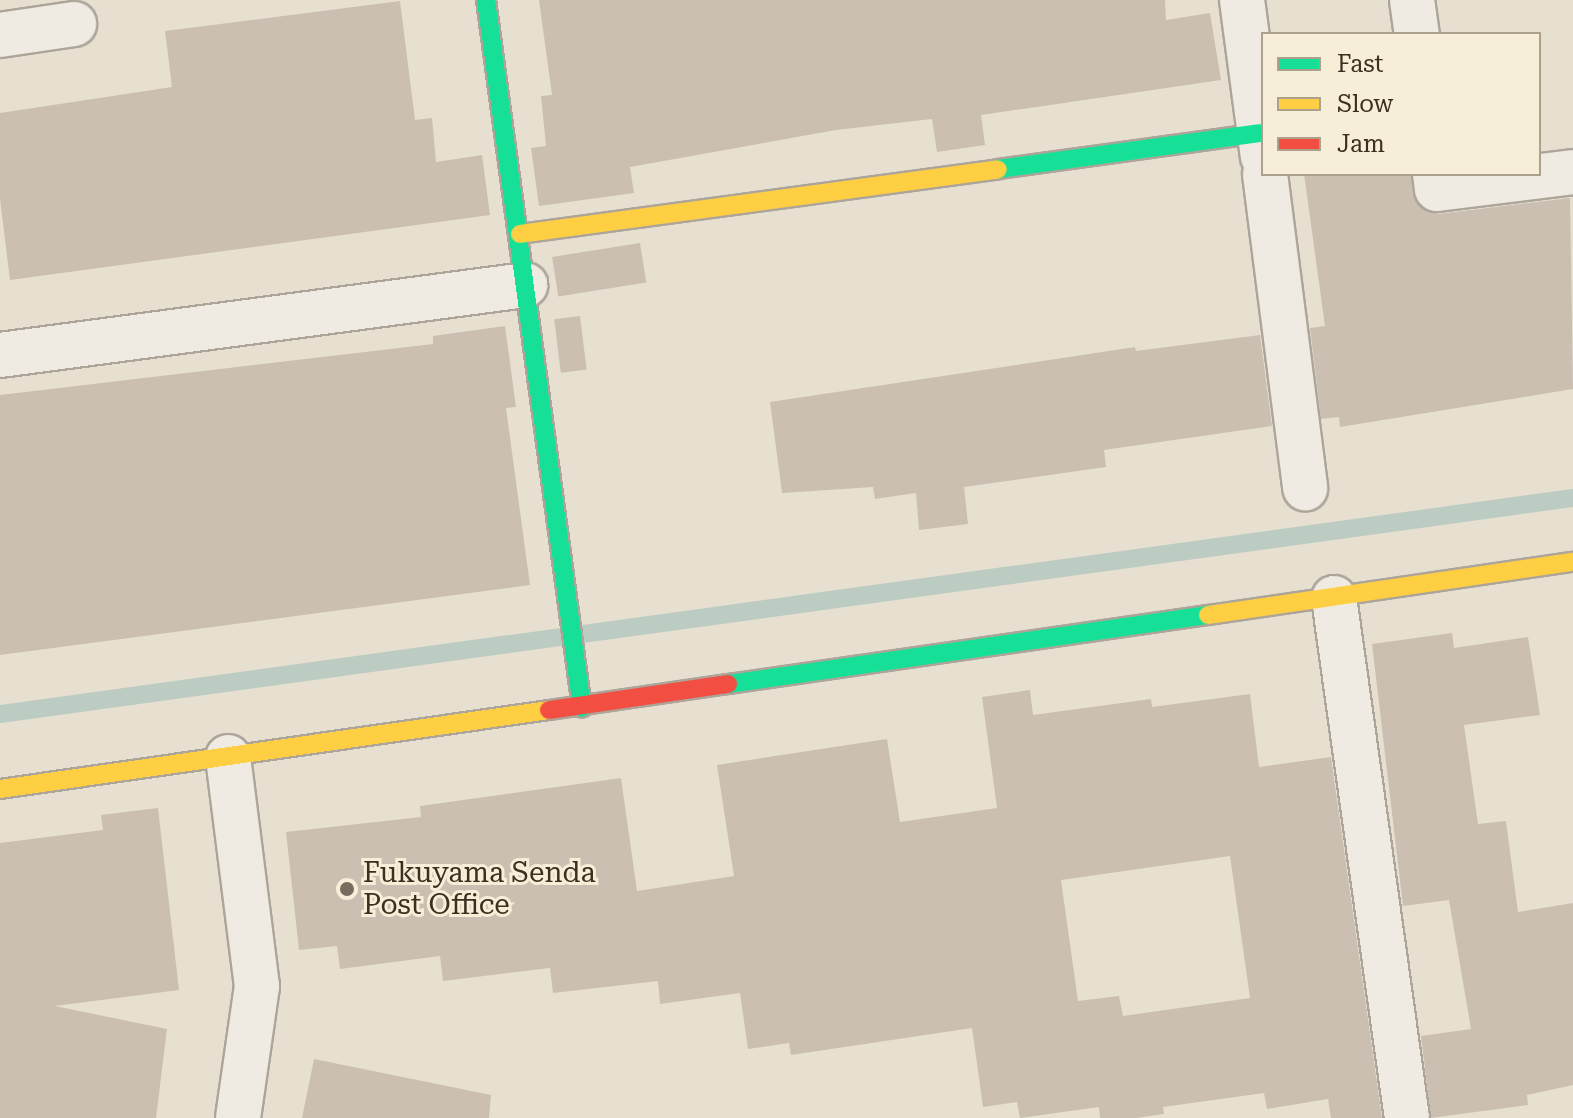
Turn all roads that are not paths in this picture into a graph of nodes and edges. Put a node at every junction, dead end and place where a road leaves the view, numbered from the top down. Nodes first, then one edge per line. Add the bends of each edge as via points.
1 (486, 0) edge
2 (1242, 0) edge
3 (1412, 0) edge
4 (74, 24) dead end
5 (1417, 32) edge
6 (0, 35) edge
7 (1261, 140) edge
8 (1261, 155) edge
9 (1573, 172) edge
10 (1266, 176) edge
11 (1435, 176) edge
12 (1541, 176) edge
13 (1541, 176) edge
14 (520, 234) junction
15 (525, 285) junction
16 (0, 355) edge
17 (1305, 488) dead end
18 (1573, 562) edge
19 (1334, 598) junction
20 (582, 708) junction
21 (228, 757) junction
22 (0, 789) edge
23 (238, 1118) edge
24 (1407, 1118) edge

1 - 14 street
2 - 7 street
3 - 5 street
4 - 6 street
8 - 14 street
9 - 13 street
10 - 17 street
11 - 12 street via 1437,189
14 - 15 street
15 - 16 street
15 - 20 street
18 - 19 street
19 - 20 street
19 - 24 street
20 - 21 street
21 - 22 street
21 - 23 street via 257,986

